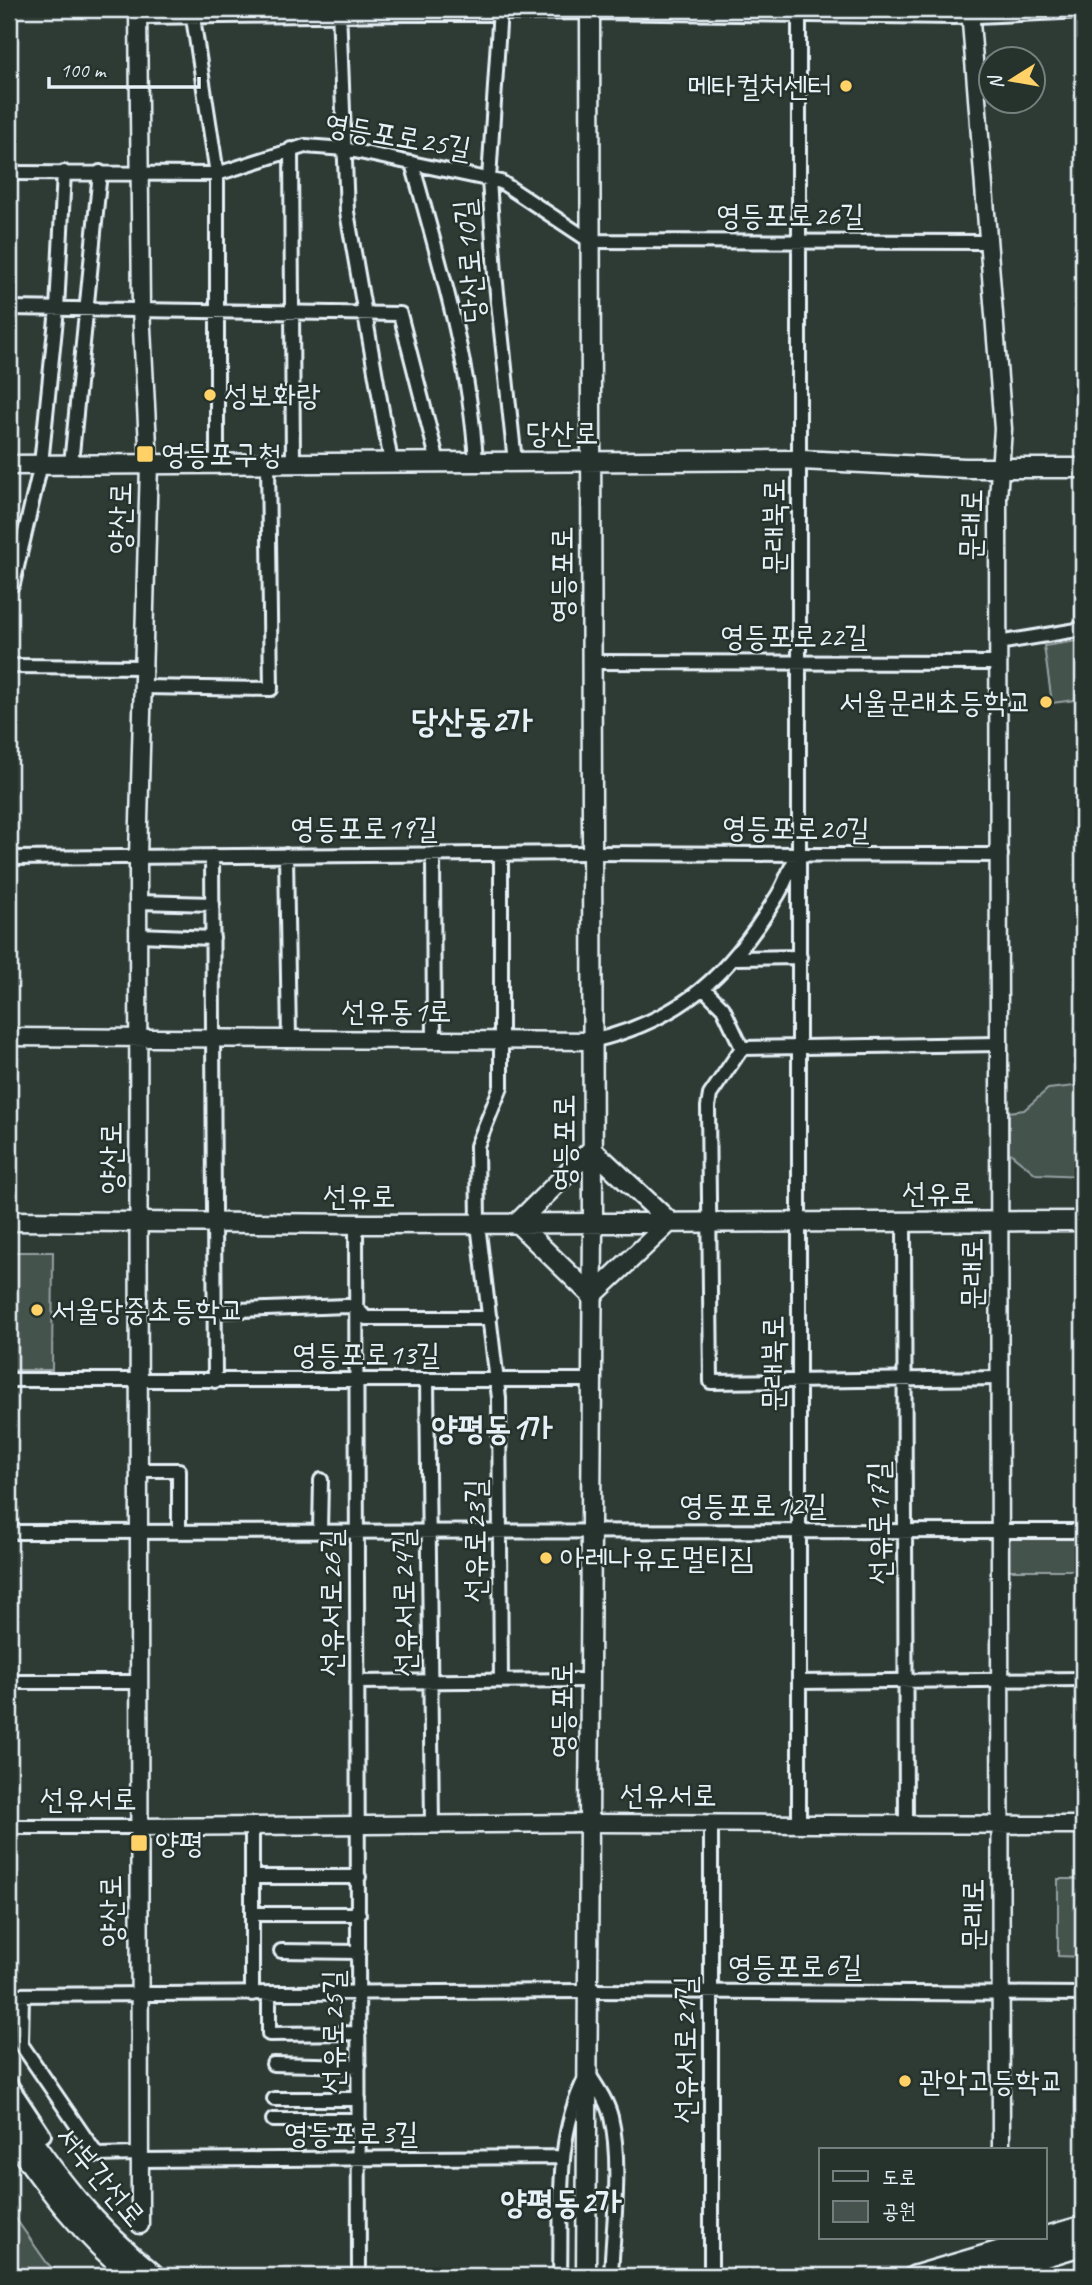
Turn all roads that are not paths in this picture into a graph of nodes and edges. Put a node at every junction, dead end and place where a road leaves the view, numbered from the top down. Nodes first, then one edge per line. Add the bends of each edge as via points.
1 (590, 10) edge
2 (447, 11) edge
3 (500, 11) edge
4 (675, 11) edge
5 (1083, 11) edge
6 (192, 12) edge
7 (237, 12) edge
8 (340, 12) edge
9 (138, 13) edge
10 (799, 13) edge
11 (971, 13) edge
12 (291, 149) junction
13 (345, 149) junction
14 (412, 163) junction
15 (100, 172) junction
16 (140, 172) junction
17 (9, 173) edge
18 (64, 173) junction
19 (217, 174) junction
20 (489, 179) junction
21 (590, 241) junction
22 (800, 242) junction
23 (989, 242) junction
24 (9, 308) edge
25 (57, 309) junction
26 (86, 309) junction
27 (141, 309) junction
28 (367, 311) junction
29 (216, 312) junction
30 (292, 312) junction
31 (801, 460) junction
32 (591, 461) junction
33 (438, 462) junction
34 (476, 462) junction
35 (515, 462) junction
36 (268, 463) junction
37 (293, 463) junction
38 (391, 463) junction
39 (9, 464) edge
40 (41, 464) junction
41 (71, 464) junction
42 (149, 464) junction
43 (217, 464) junction
44 (1083, 468) edge
45 (1000, 469) junction
46 (9, 584) edge
47 (1083, 629) edge
48 (998, 643) junction
49 (590, 662) junction
50 (800, 663) junction
51 (999, 663) junction
52 (9, 666) edge
53 (145, 667) junction
54 (144, 687) junction
55 (591, 853) junction
56 (433, 854) junction
57 (501, 854) junction
58 (800, 854) junction
59 (286, 855) junction
60 (1000, 855) junction
61 (212, 856) junction
62 (138, 857) junction
63 (9, 858) edge
64 (138, 902) junction
65 (212, 904) junction
66 (139, 935) junction
67 (213, 938) junction
68 (800, 957) junction
69 (735, 958) junction
70 (704, 989) junction
71 (9, 1037) edge
72 (139, 1037) junction
73 (213, 1038) junction
74 (289, 1038) junction
75 (434, 1040) junction
76 (502, 1040) junction
77 (592, 1041) junction
78 (1000, 1044) junction
79 (799, 1045) junction
80 (742, 1048) junction
81 (592, 1149) junction
82 (1000, 1220) junction
83 (9, 1221) edge
84 (904, 1221) junction
85 (1083, 1221) edge
86 (140, 1222) junction
87 (710, 1222) junction
88 (798, 1222) junction
89 (214, 1223) junction
90 (517, 1223) junction
91 (593, 1223) junction
92 (670, 1223) junction
93 (356, 1224) junction
94 (478, 1224) junction
95 (592, 1296) junction
96 (356, 1307) junction
97 (214, 1311) junction
98 (490, 1318) junction
99 (1000, 1378) junction
100 (906, 1379) junction
101 (9, 1380) edge
102 (427, 1380) junction
103 (497, 1380) junction
104 (592, 1380) junction
105 (140, 1381) junction
106 (215, 1381) junction
107 (356, 1381) junction
108 (799, 1381) junction
109 (140, 1470) junction
110 (321, 1480) dead end
111 (140, 1531) junction
112 (179, 1531) junction
113 (320, 1531) junction
114 (357, 1531) junction
115 (428, 1531) junction
116 (501, 1531) junction
117 (590, 1531) junction
118 (800, 1531) junction
119 (907, 1531) junction
120 (1000, 1531) junction
121 (1083, 1531) edge
122 (9, 1532) edge
123 (1000, 1679) junction
124 (1083, 1679) edge
125 (908, 1680) junction
126 (432, 1681) junction
127 (501, 1681) junction
128 (589, 1681) junction
129 (9, 1682) edge
130 (140, 1682) junction
131 (357, 1682) junction
132 (799, 1682) junction
133 (591, 1823) junction
134 (711, 1823) junction
135 (799, 1824) junction
136 (906, 1824) junction
137 (1001, 1824) junction
138 (359, 1825) junction
139 (432, 1825) junction
140 (1083, 1825) edge
141 (252, 1826) junction
142 (9, 1827) edge
143 (138, 1827) junction
144 (252, 1877) junction
145 (359, 1877) junction
146 (252, 1914) junction
147 (359, 1914) junction
148 (281, 1951) dead end
149 (359, 1952) junction
150 (589, 1991) junction
151 (711, 1992) junction
152 (359, 1993) junction
153 (252, 1994) junction
154 (269, 1994) junction
155 (1002, 1994) junction
156 (1083, 1994) edge
157 (15, 1995) edge
158 (140, 1995) junction
159 (359, 2033) junction
160 (273, 2064) dead end
161 (359, 2066) junction
162 (588, 2073) junction
163 (9, 2082) edge
164 (274, 2099) dead end
165 (359, 2099) junction
166 (9, 2108) edge
167 (359, 2119) junction
168 (273, 2120) dead end
169 (9, 2134) edge
170 (44, 2135) dead end
171 (1001, 2148) edge
172 (139, 2157) junction
173 (563, 2157) junction
174 (359, 2159) junction
175 (140, 2225) dead end
176 (1083, 2226) edge
177 (1046, 2237) edge
178 (1037, 2240) edge
179 (1083, 2245) edge
180 (951, 2266) junction
181 (133, 2276) edge
182 (156, 2276) edge
183 (359, 2276) edge
184 (560, 2276) edge
185 (586, 2276) edge
186 (611, 2276) edge
187 (711, 2276) edge
188 (899, 2276) edge
189 (914, 2276) edge
190 (981, 2276) edge

1 - 3 street
1 - 4 street
1 - 21 main road, 영등포로
2 - 3 street
2 - 8 street
3 - 20 street, 당산로10길
4 - 10 street
5 - 11 street
6 - 7 street
6 - 9 street
6 - 19 street
7 - 8 street
8 - 13 street
9 - 16 street, 양산로
10 - 11 street
10 - 22 street, 문래북로
11 - 23 street, 문래로
12 - 13 street, 영등포로25길
12 - 19 street, 영등포로25길
12 - 30 street
13 - 14 street, 영등포로25길
13 - 28 street via 347,212
14 - 20 street, 영등포로25길
14 - 34 street via 442,270 474,418
15 - 16 street, 영등포로25길
15 - 18 street, 영등포로25길
15 - 26 street
16 - 19 street, 영등포로25길
16 - 27 street, 양산로
17 - 18 street, 영등포로25길
18 - 25 street
19 - 29 street
20 - 21 street, 영등포로25길 via 501,182
20 - 35 street, 당산로10길
21 - 22 street, 영등포로26길
21 - 32 main road, 영등포로
22 - 23 street, 영등포로26길
22 - 31 street, 문래북로
23 - 45 street, 문래로 via 1003,429
24 - 25 street
25 - 26 street
25 - 40 street
26 - 27 street
26 - 41 street
27 - 29 street
27 - 42 street, 양산로
28 - 30 street
28 - 33 street via 402,316
28 - 38 street
29 - 30 street
29 - 43 street
30 - 37 street
31 - 32 main road, 당산로
31 - 45 main road, 당산로
31 - 50 street, 문래북로
32 - 35 main road, 당산로
32 - 49 main road, 영등포로
33 - 34 main road, 당산로
33 - 38 main road, 당산로
34 - 35 main road, 당산로
36 - 37 main road, 당산로
36 - 43 main road, 당산로
36 - 54 street via 271,689
37 - 38 main road, 당산로
39 - 40 main road, 당산로
40 - 41 main road, 당산로
40 - 46 street via 13,584
41 - 42 main road, 당산로
42 - 43 main road, 당산로
42 - 53 street, 양산로
44 - 45 main road, 당산로
45 - 48 street, 문래로
47 - 48 street
48 - 51 street, 문래로
49 - 50 street, 영등포로22길
49 - 55 main road, 영등포로
50 - 51 street, 영등포로22길
50 - 58 street, 문래북로
51 - 60 street, 문래로
52 - 53 street
53 - 54 street, 양산로
54 - 62 street, 양산로
55 - 57 street, 영등포로19길
55 - 58 street, 영등포로20길
55 - 77 main road, 영등포로
56 - 57 street, 영등포로19길
56 - 59 street, 영등포로19길
56 - 75 street
57 - 76 street
58 - 60 street, 영등포로20길
58 - 68 street, 문래북로
58 - 69 street via 758,928
59 - 61 street, 영등포로19길
59 - 74 street
60 - 78 street, 문래로
61 - 62 street, 영등포로19길
61 - 65 street
62 - 63 street, 영등포로19길
62 - 64 street, 양산로
64 - 65 street
64 - 66 street, 양산로
65 - 67 street
66 - 67 street
66 - 72 street, 양산로
67 - 73 street
68 - 69 street
68 - 79 street, 문래북로
69 - 70 street
70 - 77 street via 649,1023
70 - 80 street via 723,1008
71 - 72 street, 선유동1로
72 - 73 street, 선유동1로
72 - 86 street, 양산로
73 - 74 street, 선유동1로
73 - 89 street
74 - 75 street, 선유동1로
75 - 76 street, 선유동1로
76 - 77 street, 선유동1로
76 - 94 street, 선유로23길 via 501,1095 477,1146
77 - 81 main road, 영등포로
78 - 79 street
78 - 82 street, 문래로
79 - 80 street
79 - 88 street, 문래북로
80 - 87 street via 708,1107
81 - 90 main road
81 - 91 main road, 영등포로
81 - 92 main road
82 - 84 main road, 선유로
82 - 85 main road, 선유로
82 - 99 street, 문래로
83 - 86 main road, 선유로
84 - 88 main road, 선유로
84 - 100 street, 선유로17길
86 - 89 main road, 선유로
86 - 105 street, 양산로
87 - 88 main road, 선유로
87 - 92 main road, 선유로
87 - 108 street via 711,1382
88 - 108 street, 문래북로
89 - 93 main road, 선유로
89 - 97 street
90 - 91 main road, 선유로
90 - 94 main road, 선유로
90 - 95 main road
91 - 92 main road, 선유로
91 - 95 main road, 영등포로
92 - 95 main road
93 - 94 main road, 선유로
93 - 96 street
94 - 98 street, 선유로23길
95 - 104 main road, 영등포로
96 - 97 street
96 - 98 street via 366,1318
96 - 107 street
97 - 106 street
98 - 103 street, 선유로23길
99 - 100 street
99 - 120 street, 문래로
100 - 108 street
100 - 119 street, 선유로17길
101 - 105 street
102 - 103 street, 영등포로13길
102 - 107 street, 영등포로13길
102 - 115 street, 선유서로24길
103 - 104 street, 영등포로13길
103 - 116 street, 선유로23길
104 - 117 main road, 영등포로
105 - 106 street, 영등포로13길
105 - 109 street, 양산로
106 - 107 street, 영등포로13길
107 - 114 street, 선유서로26길
108 - 118 street, 문래북로
109 - 111 street, 양산로
109 - 112 street via 179,1470
110 - 113 street
111 - 112 street, 영등포로12길
111 - 122 street, 영등포로12길
111 - 130 street, 양산로
112 - 113 street, 영등포로12길
113 - 114 street, 영등포로12길
114 - 115 street, 영등포로12길
114 - 131 street, 선유서로26길
115 - 116 street, 영등포로12길
115 - 126 street, 선유서로24길
116 - 117 street, 영등포로12길
116 - 127 street, 선유로23길
117 - 118 street, 영등포로12길
117 - 128 main road, 영등포로
118 - 119 street, 영등포로12길
118 - 132 street, 문래북로
119 - 120 street, 영등포로12길
119 - 125 street, 선유로17길
120 - 121 street, 영등포로12길
120 - 123 street, 문래로
123 - 124 street
123 - 125 street
123 - 137 street, 문래로
125 - 132 street
125 - 136 street, 선유로17길
126 - 127 street
126 - 131 street
126 - 139 street, 선유서로24길
127 - 128 street
128 - 133 main road, 영등포로
129 - 130 street
130 - 143 street, 양산로
131 - 138 street, 선유서로26길
132 - 135 street, 문래북로
133 - 134 street, 선유서로
133 - 139 street, 선유서로
133 - 150 main road, 영등포로
134 - 135 street, 선유서로
134 - 151 street, 선유서로21길
135 - 136 street, 선유서로
136 - 137 street, 선유서로
137 - 140 street, 선유서로
137 - 155 street, 문래로
138 - 139 street, 선유서로
138 - 141 street, 선유서로
138 - 145 street, 선유로25길
141 - 143 street, 선유서로
141 - 144 street
142 - 143 street, 선유서로
143 - 158 street, 양산로
144 - 145 street
144 - 146 street
145 - 147 street, 선유로25길
146 - 147 street
146 - 153 street
147 - 149 street, 선유로25길
148 - 149 street
149 - 152 street, 선유로25길
150 - 151 street, 영등포로6길
150 - 152 street, 영등포로6길
150 - 162 main road, 영등포로
151 - 155 street, 영등포로6길
151 - 187 street, 선유서로21길
152 - 154 street, 영등포로6길
152 - 159 street, 선유로25길
153 - 154 street, 영등포로6길
153 - 158 street, 영등포로6길
154 - 159 street via 268,2034
155 - 156 street, 영등포로6길
155 - 171 street, 문래로
157 - 158 street, 영등포로6길
157 - 172 street, 영등포로3길 via 21,2043 97,2155
158 - 172 street, 양산로
159 - 161 street, 선유로25길
160 - 161 street
161 - 165 street, 선유로25길
162 - 173 street via 568,2118
162 - 185 main road, 영등포로
162 - 186 street via 612,2120
163 - 170 street
164 - 165 street
165 - 167 street, 선유로25길
166 - 182 main road, 서부간선로 via 64,2187 114,2243
167 - 168 street
167 - 174 street, 선유로25길
169 - 181 main road, 서부간선로 via 57,2201
172 - 174 street, 영등포로3길
172 - 175 street, 양산로
173 - 174 street, 영등포로3길
173 - 184 street
174 - 183 street, 선유로25길
176 - 177 main road
178 - 180 main road
179 - 190 main road
180 - 188 main road
180 - 189 main road

